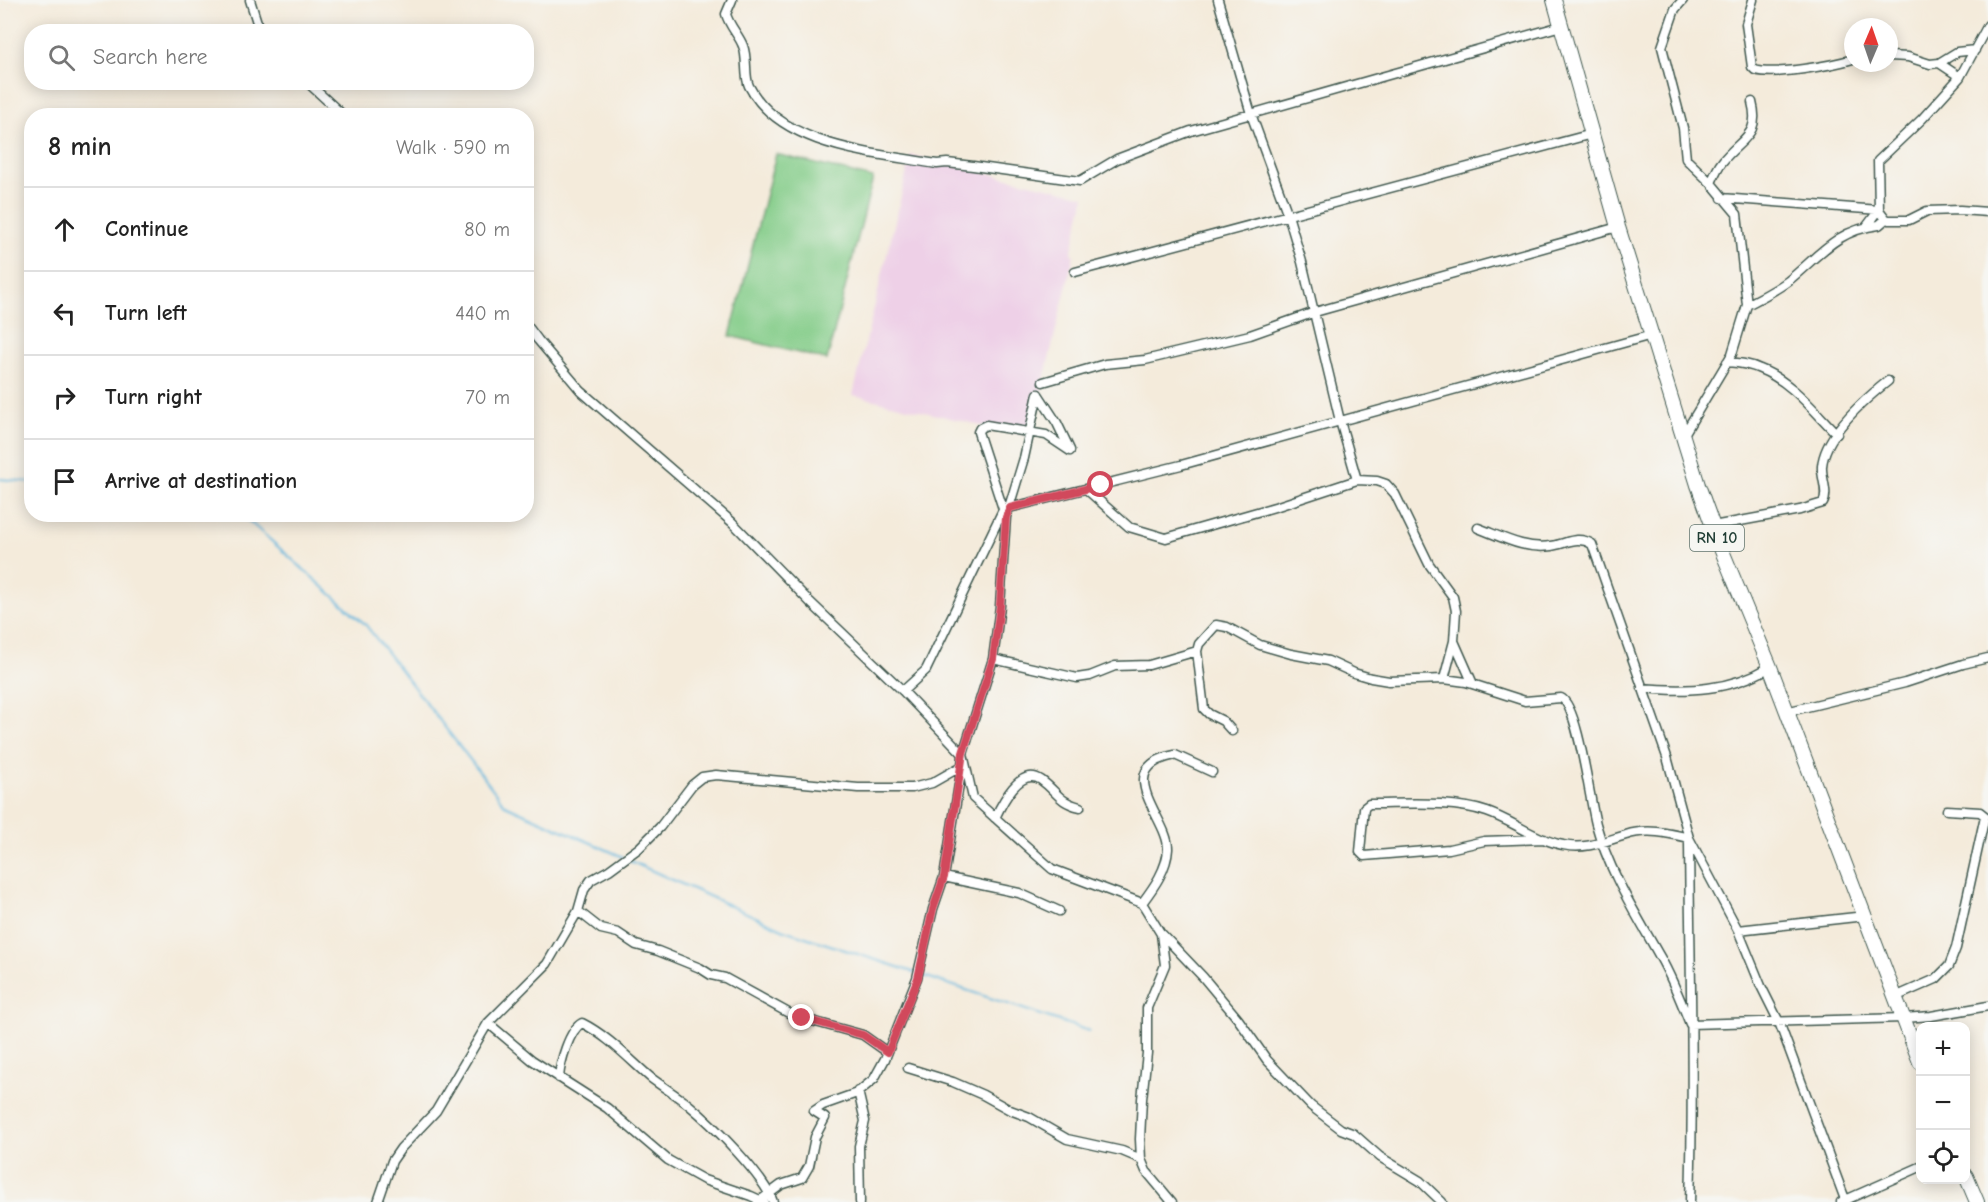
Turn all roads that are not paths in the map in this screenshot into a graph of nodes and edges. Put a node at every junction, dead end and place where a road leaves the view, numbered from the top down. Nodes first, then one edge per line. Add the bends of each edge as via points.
1 (250, 0) edge
2 (732, 0) edge
3 (1218, 0) edge
4 (1554, 0) edge
5 (1683, 0) edge
6 (1753, 0) edge
7 (258, 24) edge
8 (1988, 25) edge
9 (1561, 26) junction
10 (1975, 50) junction
11 (1898, 57) edge
12 (1844, 61) edge
13 (1938, 63) junction
14 (1960, 77) junction
15 (316, 90) edge
16 (1752, 102) dead end
17 (335, 108) edge
18 (1251, 114) junction
19 (1592, 134) junction
20 (1711, 183) junction
21 (1722, 198) junction
22 (1879, 210) junction
23 (1988, 212) edge
24 (1288, 215) junction
25 (1886, 219) junction
26 (1868, 226) junction
27 (1618, 227) junction
28 (1075, 273) dead end
29 (1747, 305) junction
30 (1315, 312) junction
31 (534, 334) edge
32 (1652, 335) junction
33 (1728, 362) junction
34 (1888, 381) dead end
35 (1042, 382) dead end
36 (1340, 421) junction
37 (1029, 433) junction
38 (1837, 434) junction
39 (1683, 436) junction
40 (1357, 480) junction
41 (1086, 489) junction
42 (1006, 512) junction
43 (1713, 526) junction
44 (1478, 528) dead end
45 (1454, 640) junction
46 (1197, 651) junction
47 (1988, 658) edge
48 (993, 659) junction
49 (1770, 667) junction
50 (1444, 680) junction
51 (1473, 684) junction
52 (1642, 688) junction
53 (903, 691) junction
54 (1786, 712) junction
55 (1232, 730) dead end
56 (963, 753) junction
57 (962, 766) junction
58 (1212, 772) dead end
59 (1080, 807) dead end
60 (1947, 810) dead end
61 (995, 818) junction
62 (1689, 838) junction
63 (1544, 839) junction
64 (1601, 844) junction
65 (944, 877) junction
66 (1142, 903) junction
67 (578, 911) junction
68 (1059, 911) dead end
69 (1864, 916) junction
70 (1738, 930) junction
71 (1161, 934) junction
72 (1895, 997) junction
73 (1988, 1006) edge
74 (1904, 1018) junction
75 (1779, 1022) junction
76 (488, 1023) junction
77 (1690, 1024) junction
78 (1916, 1051) edge
79 (888, 1052) junction
80 (908, 1068) dead end
81 (560, 1078) junction
82 (858, 1091) junction
83 (1141, 1159) junction
84 (1916, 1169) edge
85 (1969, 1184) edge
86 (771, 1198) edge
87 (761, 1201) edge
88 (1844, 1201) edge
89 (378, 1202) edge
90 (860, 1202) edge
91 (1172, 1202) edge
92 (1442, 1202) edge
93 (1690, 1202) edge
94 (1977, 1202) edge

1 - 7 street
2 - 18 street via 726,15 745,50 747,84 759,100 785,125 857,150 1080,181 1117,159
3 - 18 street
4 - 9 main road, RN 10
5 - 20 street via 1675,9 1662,47 1683,128 1686,159
6 - 12 street via 1746,24 1755,70
8 - 10 street
9 - 18 street
9 - 19 main road, RN 10
10 - 13 street via 1958,52
10 - 14 street
11 - 13 street via 1925,64
13 - 14 street
14 - 22 street via 1878,161
15 - 17 street
16 - 20 street via 1754,126 1719,164
18 - 24 street
19 - 24 street
19 - 27 main road, RN 10
20 - 21 street
21 - 22 street
21 - 29 street via 1737,214
22 - 25 street
22 - 26 street
23 - 25 street via 1927,211 1909,220
24 - 28 street
24 - 30 street
25 - 26 street via 1879,225
26 - 29 street via 1840,236 1787,281
27 - 30 street
27 - 32 main road, RN 10
29 - 33 street
30 - 35 street via 1250,335 1145,360 1105,364
30 - 36 street
31 - 53 street via 575,385 732,522
32 - 36 street
32 - 39 main road, RN 10
33 - 38 street via 1761,369 1778,378
33 - 39 street
34 - 38 street via 1863,401
36 - 40 street
36 - 41 street
37 - 37 street via 1038,394 1070,451 1046,435
37 - 42 street
37 - 42 street via 986,425 978,432
38 - 43 street via 1824,455 1823,503
39 - 43 main road, RN 10
40 - 41 street via 1166,538 1129,527
40 - 45 street via 1386,484 1395,494 1429,564 1453,597
41 - 42 street
42 - 48 street
42 - 53 street via 926,670
43 - 49 main road, RN 10
44 - 52 street via 1528,546 1554,546 1578,539 1592,544
45 - 50 street
45 - 51 street
46 - 48 street via 1149,665 1115,666 1077,678
46 - 50 street via 1211,628 1222,625 1260,645 1328,661 1371,678
46 - 55 street via 1204,709
47 - 54 street
48 - 56 street
49 - 52 street via 1702,690
49 - 54 main road, RN 10
50 - 51 street
51 - 64 street via 1525,701 1566,700 1581,746
52 - 62 street via 1667,757
53 - 56 street
54 - 69 main road, RN 10
56 - 57 street
56 - 61 street via 973,798
57 - 65 street
57 - 67 street via 932,783 912,788 702,777 639,848 591,880
58 - 66 street via 1175,756 1146,771 1147,794 1168,849 1155,885
59 - 61 street via 1068,804 1040,779 1032,777 1018,783 1005,797
60 - 72 street via 1980,812 1985,816 1956,948 1943,974
61 - 66 street via 1053,869
62 - 64 street via 1648,831
62 - 70 street
62 - 77 street
63 - 63 street via 1484,841 1449,849 1364,856 1360,852 1364,808 1369,804 1426,803 1480,810
63 - 64 street via 1577,847
64 - 77 street via 1673,981
65 - 68 street via 1019,892
65 - 79 street via 918,978
66 - 71 street
67 - 76 street via 547,964
67 - 79 street via 597,927 618,933 636,945 725,978 794,1016 863,1035
69 - 70 street
69 - 72 main road, RN 10
70 - 75 street
71 - 83 street via 1165,965 1147,1008
71 - 92 street via 1208,983 1267,1060 1311,1106 1420,1181
72 - 74 main road, RN 10
73 - 74 street
74 - 75 street
74 - 78 main road, RN 10
75 - 77 street
75 - 88 street
76 - 81 street
76 - 89 street via 435,1111 392,1161
77 - 93 street
79 - 82 street via 874,1079
80 - 83 street via 982,1095 1067,1139
81 - 86 street via 568,1043 582,1023 690,1106 742,1158
81 - 87 street via 607,1108 668,1160 704,1180
82 - 86 street via 814,1111 825,1119 815,1137 809,1166 802,1178 781,1185
82 - 90 street via 865,1121 859,1146
83 - 91 street
84 - 88 street
85 - 94 main road
86 - 87 street

